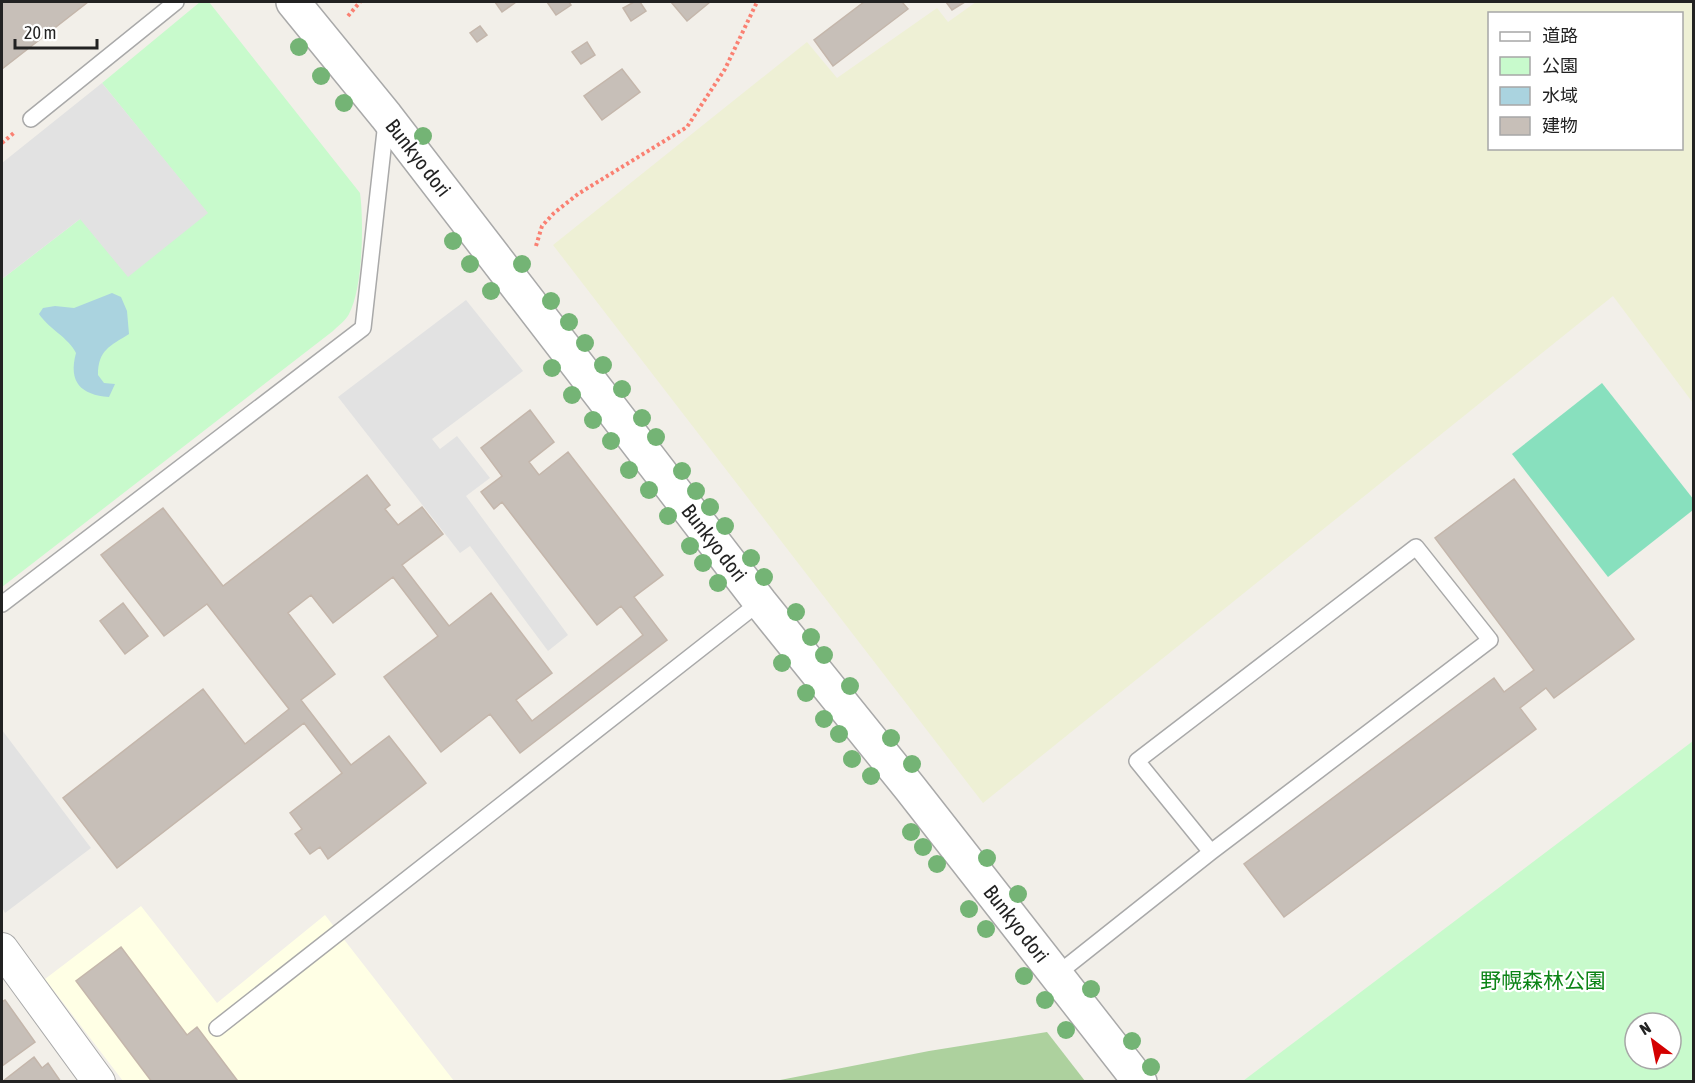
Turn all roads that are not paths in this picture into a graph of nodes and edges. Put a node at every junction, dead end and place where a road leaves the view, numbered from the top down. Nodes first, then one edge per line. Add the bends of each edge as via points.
1 (176, 2) edge
2 (293, 2) edge
3 (386, 116) junction
4 (32, 119) dead end
5 (760, 602) junction
6 (2, 604) edge
7 (1211, 852) junction
8 (2, 949) edge
9 (1056, 975) junction
10 (217, 1028) dead end
11 (99, 1082) edge
12 (1140, 1082) edge

1 - 4 lane
2 - 3 street, Bunkyo dori
3 - 5 street, Bunkyo dori
3 - 6 lane via 363,328
5 - 9 street, Bunkyo dori
5 - 10 lane
7 - 7 lane via 1491,640 1416,547 1137,761
7 - 9 lane
8 - 11 street
9 - 12 street, Bunkyo dori

